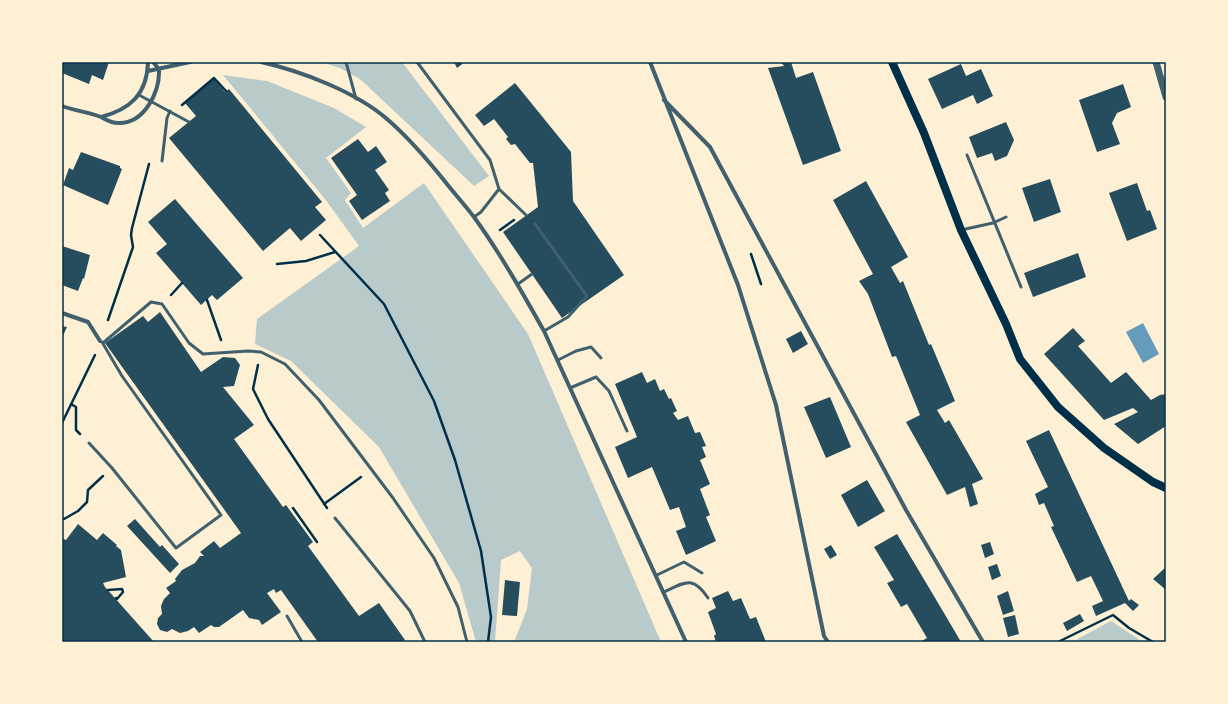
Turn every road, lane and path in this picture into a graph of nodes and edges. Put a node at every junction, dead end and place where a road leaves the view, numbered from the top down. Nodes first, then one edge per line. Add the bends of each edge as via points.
1 (148, 62) edge
2 (153, 62) edge
3 (190, 62) edge
4 (261, 62) edge
5 (346, 62) edge
6 (417, 62) edge
7 (650, 62) edge
8 (892, 62) edge
9 (1156, 62) edge
10 (160, 69) junction
11 (148, 71) junction
12 (226, 91) dead end
13 (139, 95) junction
14 (1166, 97) edge
15 (356, 99) junction
16 (664, 100) junction
17 (152, 102) junction
18 (184, 103) dead end
19 (62, 106) edge
20 (170, 111) junction
21 (101, 117) junction
22 (189, 122) dead end
23 (967, 155) dead end
24 (162, 162) dead end
25 (148, 167) dead end
26 (500, 189) junction
27 (526, 215) dead end
28 (474, 217) junction
29 (1006, 217) dead end
30 (509, 223) dead end
31 (993, 223) junction
32 (535, 224) dead end
33 (501, 229) dead end
34 (961, 230) junction
35 (320, 235) dead end
36 (335, 252) junction
37 (277, 264) dead end
38 (532, 274) dead end
39 (518, 284) junction
40 (1021, 287) dead end
41 (207, 300) dead end
42 (62, 313) edge
43 (108, 321) dead end
44 (544, 331) junction
45 (102, 342) junction
46 (222, 343) dead end
47 (261, 352) junction
48 (601, 358) dead end
49 (558, 360) junction
50 (91, 364) dead end
51 (570, 388) junction
52 (71, 404) junction
53 (62, 423) edge
54 (627, 431) dead end
55 (89, 443) joint
56 (362, 477) dead end
57 (95, 483) dead end
58 (1166, 488) edge
59 (324, 504) junction
60 (293, 508) dead end
61 (62, 518) edge
62 (335, 518) joint
63 (317, 542) dead end
64 (702, 573) dead end
65 (657, 576) junction
66 (108, 590) dead end
67 (664, 592) junction
68 (116, 598) dead end
69 (708, 598) dead end
70 (287, 616) dead end
71 (302, 642) edge
72 (425, 642) edge
73 (467, 642) edge
74 (488, 642) edge
75 (686, 642) edge
76 (828, 642) edge
77 (983, 642) edge
78 (1058, 642) edge
79 (1153, 642) edge

1 - 11 street
2 - 10 street
3 - 10 street
4 - 15 street via 320,81
5 - 15 lane
6 - 26 lane via 490,160
7 - 16 street
8 - 34 main road via 924,133
9 - 14 street
10 - 11 street
10 - 17 street via 158,88
11 - 13 street
12 - 18 path via 214,78
13 - 17 lane
13 - 21 street via 124,108
15 - 28 street via 387,118 421,152
16 - 76 street via 738,285 776,405 824,636
16 - 77 street via 710,146 906,510
17 - 20 lane
17 - 21 street via 135,118 120,124
19 - 21 street
20 - 22 lane
20 - 24 lane
23 - 31 lane
25 - 43 path via 132,228 132,247
26 - 27 lane
26 - 28 lane
28 - 39 street
29 - 31 lane
30 - 33 path
31 - 34 lane
31 - 40 lane
32 - 44 lane via 587,296 568,317
34 - 58 main road via 1020,359 1058,407 1104,448 1153,482
35 - 36 path
36 - 37 path via 306,261
36 - 74 path via 384,304 434,401 455,460 482,551 491,617
38 - 39 lane
39 - 44 street
41 - 46 path
42 - 45 street via 88,322
44 - 49 street
45 - 47 lane via 151,302 162,304 189,343 203,354
45 - 55 lane via 122,376 221,515 176,548
47 - 59 path via 253,389 268,419
47 - 73 lane via 285,364 319,400 393,498 434,558 458,607
48 - 49 lane via 591,347
49 - 51 street
50 - 52 path
51 - 54 lane via 596,377 609,391
51 - 65 street
52 - 53 path
52 - 55 path via 76,407 76,430
56 - 59 path
57 - 61 path via 88,490 87,502 78,511
59 - 62 path
60 - 63 path via 301,523
62 - 72 lane via 410,612
64 - 65 lane via 684,562
65 - 67 street
66 - 68 path via 122,589 122,594
67 - 69 lane via 686,581 702,589
67 - 75 street
70 - 71 lane
78 - 79 path via 1113,615

